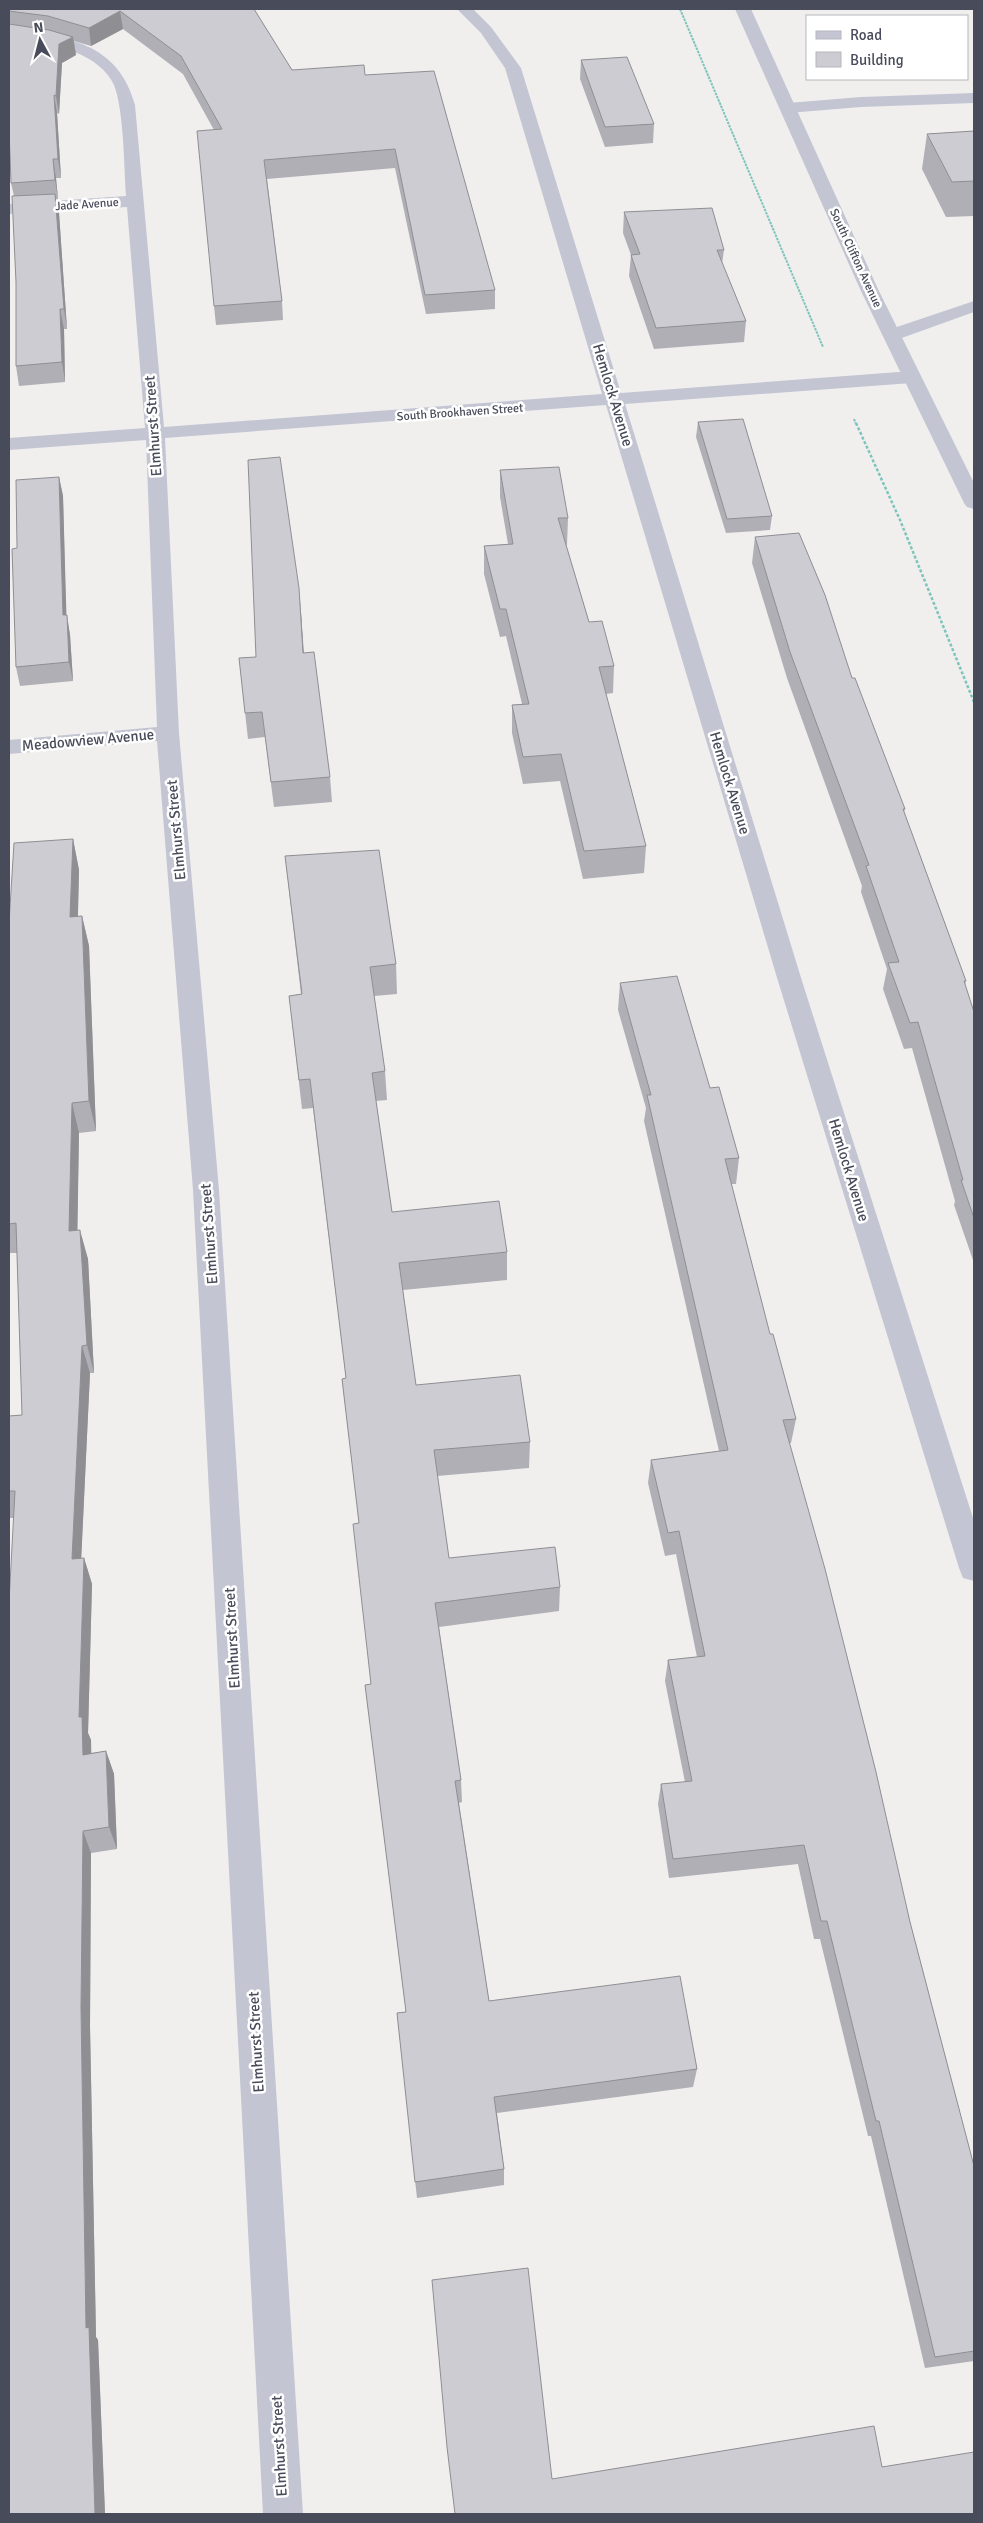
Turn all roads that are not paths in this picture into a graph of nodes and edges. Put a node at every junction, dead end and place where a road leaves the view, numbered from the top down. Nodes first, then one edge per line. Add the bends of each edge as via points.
1 (466, 9) edge
2 (743, 9) edge
3 (9, 35) edge
4 (974, 98) edge
5 (788, 108) junction
6 (136, 201) junction
7 (9, 209) edge
8 (974, 306) edge
9 (892, 335) junction
10 (912, 377) junction
11 (615, 401) junction
12 (155, 434) junction
13 (9, 444) edge
14 (974, 503) edge
15 (168, 734) junction
16 (9, 747) edge
17 (974, 1568) edge
18 (283, 2514) edge

1 - 11 street, Hemlock Avenue via 486,30 513,68
2 - 5 street, South Clifton Avenue
3 - 6 street, Elmhurst Street via 50,40 83,50 98,56 114,71 126,99
4 - 5 street
5 - 9 street, South Clifton Avenue
6 - 7 street, Jade Avenue
6 - 12 street, Elmhurst Street
8 - 9 street
9 - 10 street, South Clifton Avenue
10 - 11 street, South Brookhaven Street
10 - 14 street, South Clifton Avenue
11 - 12 street, South Brookhaven Street
11 - 17 street, Hemlock Avenue via 790,981
12 - 13 street, South Brookhaven Street
12 - 15 street, Elmhurst Street
15 - 16 street, Meadowview Avenue
15 - 18 street, Elmhurst Street via 207,1199

